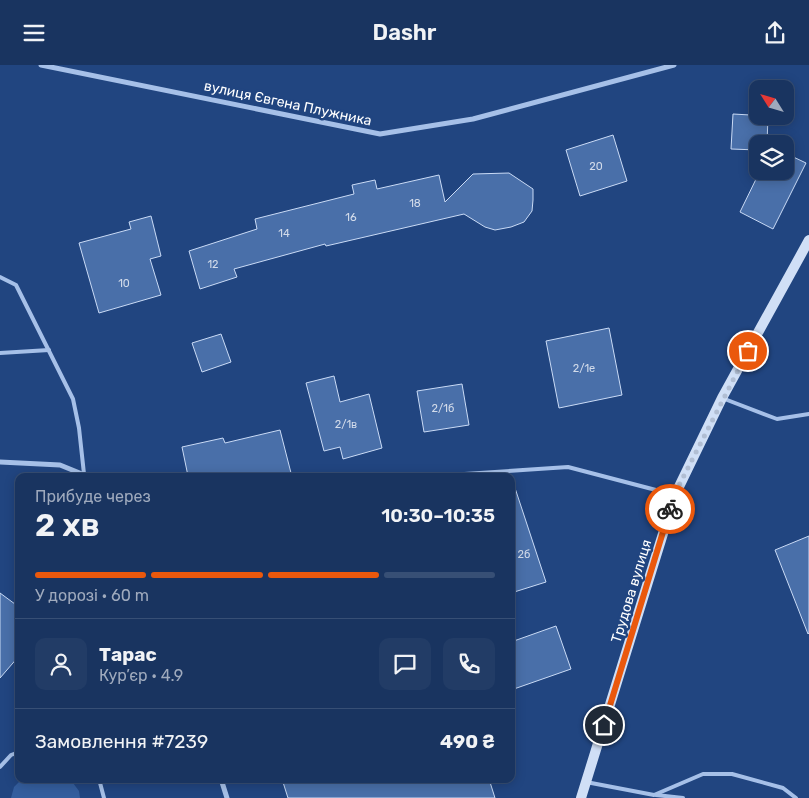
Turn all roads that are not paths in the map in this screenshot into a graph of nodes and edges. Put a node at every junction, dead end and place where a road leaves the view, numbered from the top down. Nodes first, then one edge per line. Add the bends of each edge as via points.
1 (41, 65) edge
2 (674, 65) edge
3 (809, 240) edge
4 (0, 277) edge
5 (49, 350) junction
6 (0, 353) edge
7 (722, 398) junction
8 (809, 414) edge
9 (0, 462) edge
10 (81, 473) edge
11 (86, 473) edge
12 (479, 473) edge
13 (674, 495) junction
14 (15, 754) edge
15 (0, 767) edge
16 (586, 782) junction
17 (100, 783) edge
18 (222, 783) edge
19 (654, 795) junction
20 (104, 798) edge
21 (227, 798) edge
22 (581, 798) edge
23 (683, 798) edge
24 (796, 798) edge

1 - 2 street, вулиця Євгена Плужника via 380,134 473,119
3 - 7 street, Трудова вулиця
4 - 5 lane via 16,285
5 - 6 lane
5 - 11 lane via 72,399
7 - 8 lane via 777,419
7 - 13 street, Трудова вулиця
9 - 10 street via 60,465
12 - 13 lane via 568,467
13 - 16 street, Трудова вулиця
14 - 15 lane
16 - 19 lane
16 - 22 street, Трудова вулиця
17 - 20 lane
18 - 21 street
19 - 23 lane
19 - 24 lane via 703,774 732,774 783,788

